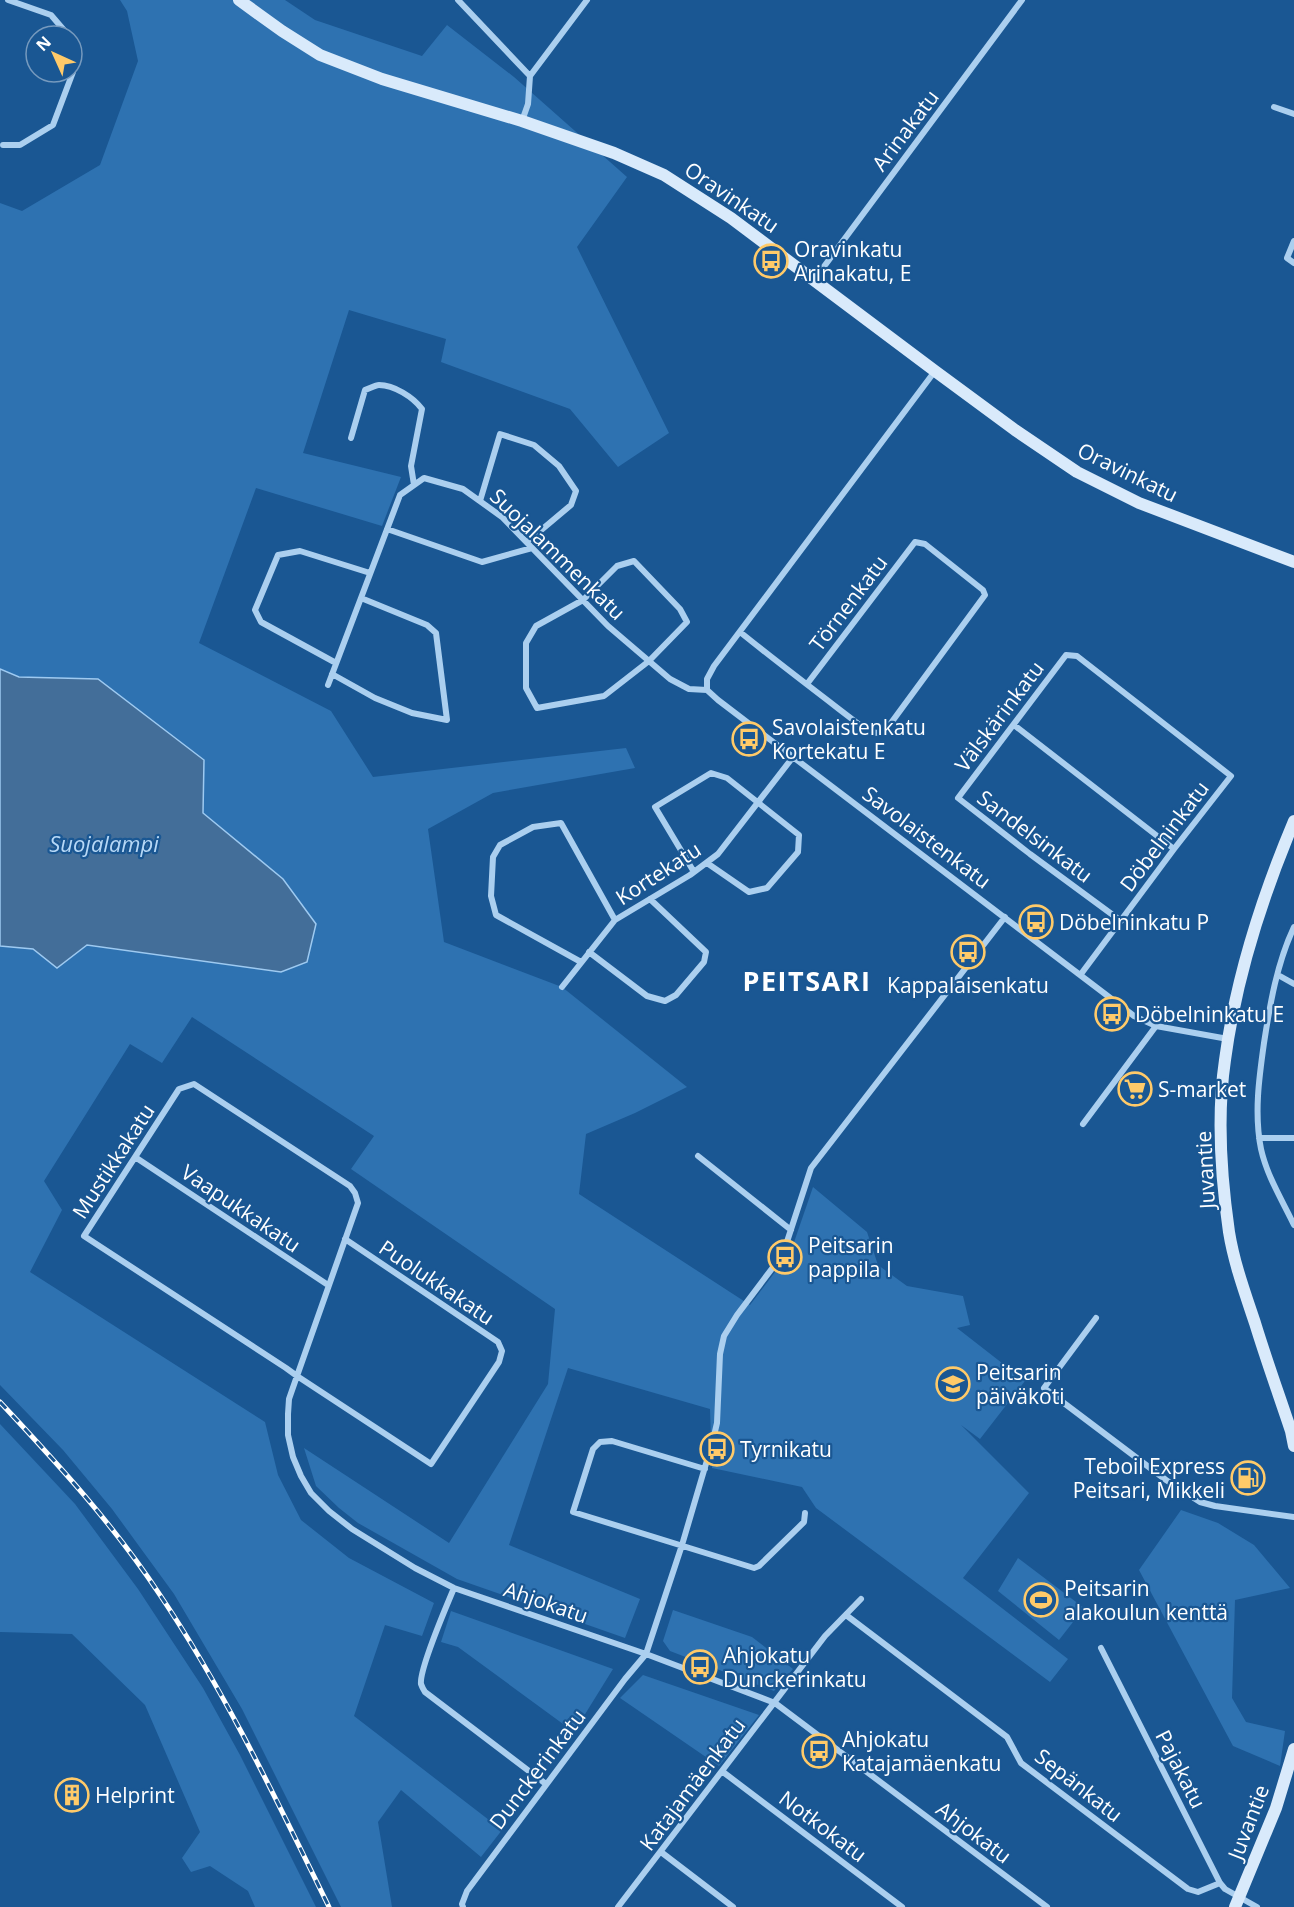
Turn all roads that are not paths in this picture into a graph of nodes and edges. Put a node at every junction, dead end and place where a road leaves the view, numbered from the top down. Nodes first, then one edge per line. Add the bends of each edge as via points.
1 (8, 0) edge
2 (239, 0) edge
3 (459, 0) edge
4 (587, 0) edge
5 (1022, 0) edge
6 (59, 24) edge
7 (530, 76) junction
8 (68, 84) edge
9 (1274, 107) dead end
10 (1294, 114) edge
11 (522, 121) junction
12 (3, 145) dead end
13 (1294, 241) edge
14 (1294, 263) edge
15 (814, 280) junction
16 (935, 371) junction
17 (351, 438) dead end
18 (414, 485) junction
19 (480, 501) junction
20 (387, 529) junction
21 (526, 542) junction
22 (532, 548) junction
23 (1294, 562) edge
24 (370, 573) junction
25 (361, 598) junction
26 (583, 600) junction
27 (740, 632) junction
28 (649, 661) junction
29 (336, 663) junction
30 (332, 674) junction
31 (807, 684) junction
32 (328, 685) dead end
33 (707, 690) junction
34 (1014, 725) junction
35 (793, 757) junction
36 (1231, 776) joint
37 (958, 798) joint
38 (758, 802) junction
39 (1294, 821) edge
40 (1174, 849) junction
41 (707, 862) junction
42 (694, 872) junction
43 (650, 899) junction
44 (1005, 917) junction
45 (615, 920) junction
46 (1121, 921) junction
47 (1294, 927) edge
48 (589, 952) junction
49 (581, 962) junction
50 (1081, 974) junction
51 (1278, 975) junction
52 (1294, 984) edge
53 (562, 987) dead end
54 (1156, 1026) junction
55 (1228, 1038) junction
56 (1083, 1124) dead end
57 (1259, 1138) junction
58 (1294, 1138) edge
59 (698, 1156) dead end
60 (135, 1157) junction
61 (350, 1186) joint
62 (1294, 1225) edge
63 (791, 1230) junction
64 (345, 1239) junction
65 (328, 1285) junction
66 (1096, 1318) dead end
67 (297, 1376) junction
68 (1294, 1446) edge
69 (705, 1469) junction
70 (805, 1513) dead end
71 (1294, 1517) edge
72 (682, 1545) junction
73 (454, 1588) junction
74 (861, 1599) dead end
75 (846, 1615) junction
76 (1101, 1648) dead end
77 (646, 1654) junction
78 (775, 1703) junction
79 (1294, 1749) edge
80 (723, 1772) junction
81 (1291, 1772) edge
82 (546, 1784) junction
83 (661, 1852) junction
84 (1220, 1883) junction
85 (1237, 1902) edge
86 (463, 1907) edge
87 (618, 1907) edge
88 (734, 1907) edge
89 (902, 1907) edge
90 (1047, 1907) edge
91 (1257, 1907) edge

1 - 6 street via 51,15
2 - 11 street, Oravinkatu via 320,55 382,79
3 - 7 street
4 - 7 street
5 - 15 street, Arinakatu
7 - 11 street
8 - 12 street via 53,125 20,145
9 - 10 street
11 - 15 street, Oravinkatu via 664,175 731,218
13 - 14 street via 1287,258
15 - 16 street, Oravinkatu
16 - 23 street, Oravinkatu via 1077,472 1139,503
16 - 27 street
17 - 18 street via 365,390 378,385 399,390 415,400 422,409 411,466
18 - 19 street, Suojalammenkatu via 424,478 463,489
18 - 20 street via 400,495
19 - 21 street, Suojalammenkatu
19 - 21 street via 500,434 534,445 559,466 576,491 571,505
20 - 22 street via 482,562
20 - 24 street
21 - 22 street, Suojalammenkatu
22 - 26 street, Suojalammenkatu
24 - 25 street
24 - 29 street via 300,551 278,555 255,610 261,622
25 - 29 street
25 - 30 street via 427,625 436,633 447,720 412,713
26 - 28 street, Suojalammenkatu
26 - 28 street via 617,566 634,561 680,609 687,622
26 - 28 street via 537,626 526,643 526,688 537,708 604,696
27 - 31 street
27 - 33 street via 707,678
28 - 33 street, Suojalammenkatu via 689,689
29 - 30 street
30 - 32 street
31 - 31 street, Törnenkatu via 915,542 925,544 983,590 984,596 891,723 879,733 868,732
33 - 35 street, Savolaistenkatu
34 - 36 street, Välskärinkatu via 1066,655 1077,656
34 - 37 street, Välskärinkatu
34 - 40 street
35 - 38 street, Kortekatu
35 - 44 street, Savolaistenkatu
36 - 40 street, Döbelninkatu
37 - 46 street, Sandelsinkatu
38 - 41 street, Kortekatu via 718,854
38 - 41 street via 799,836 798,852 767,888 748,892
38 - 42 street via 727,778 711,773 655,807
39 - 55 street, Juvantie via 1257,920
40 - 46 street, Döbelninkatu
41 - 42 street, Kortekatu
42 - 43 street, Kortekatu
43 - 45 street, Kortekatu
43 - 48 street via 706,952 704,962 676,995 664,1001 647,996
44 - 50 street, Savolaistenkatu
44 - 63 street via 811,1168
45 - 48 street, Kortekatu
45 - 49 street via 561,823 533,827 500,845 493,857 491,896 496,915
46 - 50 street, Döbelninkatu
47 - 51 street
48 - 49 street, Kortekatu
49 - 53 street, Kortekatu
50 - 54 street, Savolaistenkatu via 1134,1016
51 - 52 street
51 - 57 street via 1259,1078
54 - 55 street, Savolaistenkatu
54 - 56 street
55 - 68 street, Juvantie via 1222,1165 1229,1233
57 - 58 street
57 - 62 street via 1268,1171
59 - 63 street
60 - 61 street, Mustikkakatu via 179,1089 194,1084
60 - 65 street, Vaapukkakatu
60 - 67 street, Mustikkakatu via 84,1236
61 - 64 street, Ahjokatu via 357,1203
63 - 69 street via 783,1254 724,1336 717,1423
64 - 65 street, Ahjokatu
64 - 67 street, Puolukkakatu via 498,1342 499,1362 431,1464
65 - 67 street, Ahjokatu
66 - 71 street via 1044,1388 1200,1502
67 - 73 street, Ahjokatu via 290,1399 288,1435 293,1457 311,1493 352,1529
69 - 72 street
69 - 72 street via 612,1441 600,1442 593,1449 573,1512
70 - 72 street via 804,1522 754,1568
72 - 77 street
73 - 77 street, Ahjokatu
73 - 82 street via 421,1686
74 - 75 street, Katajamäenkatu
75 - 78 street, Katajamäenkatu via 825,1636
75 - 84 street, Sepänkatu via 1007,1737 1021,1763 1188,1889 1198,1892
76 - 84 street, Pajakatu
77 - 78 street, Ahjokatu
77 - 82 street, Dunckerinkatu
78 - 80 street, Katajamäenkatu
78 - 90 street, Ahjokatu
79 - 81 street, Juvantie
80 - 83 street, Katajamäenkatu
80 - 89 street, Notkokatu
81 - 85 street, Juvantie
82 - 86 street, Dunckerinkatu via 467,1891
83 - 87 street, Katajamäenkatu
83 - 88 street
84 - 85 street, Pajakatu
85 - 91 street, Pajakatu

